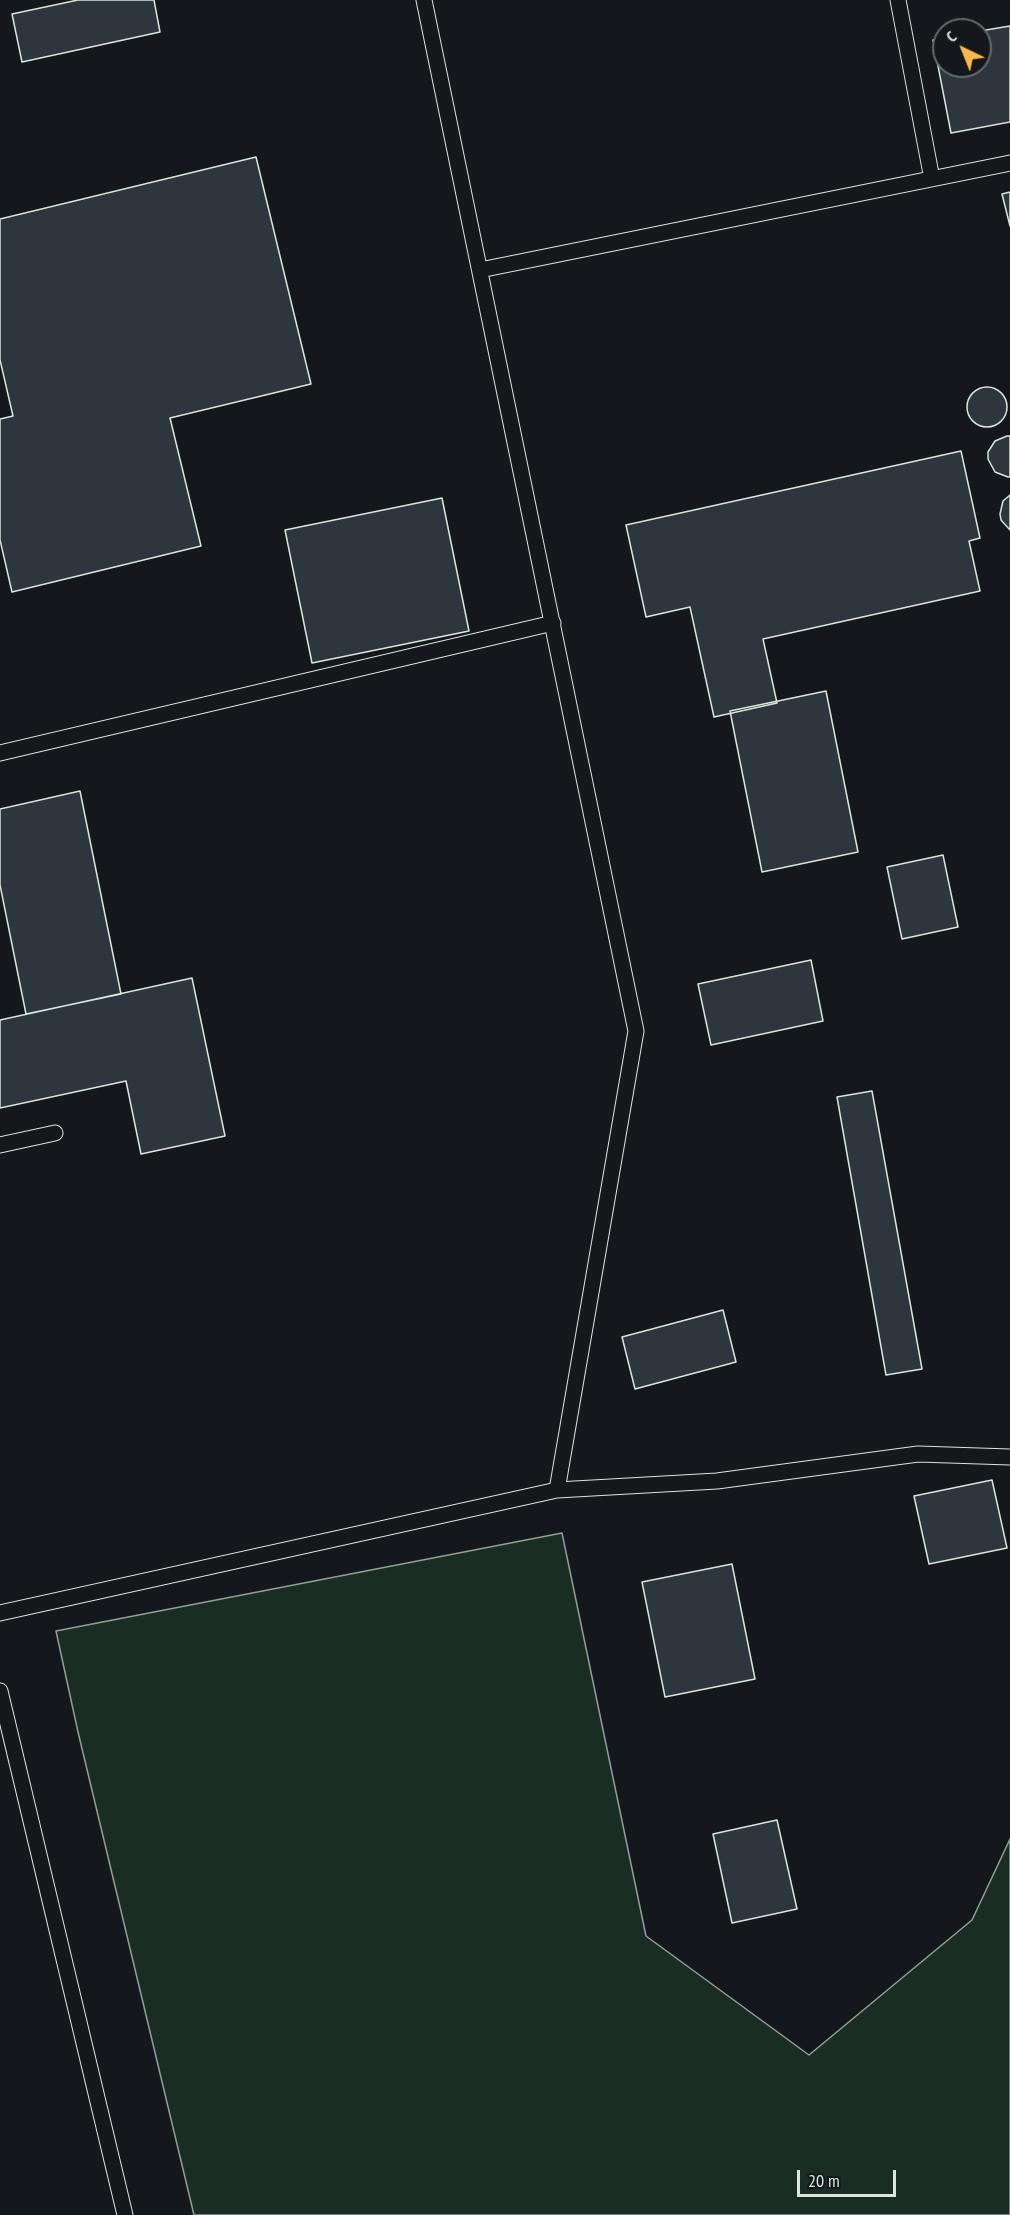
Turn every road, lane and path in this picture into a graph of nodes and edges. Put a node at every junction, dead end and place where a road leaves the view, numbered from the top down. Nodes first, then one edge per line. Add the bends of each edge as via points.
1 (424, 0) edge
2 (898, 0) edge
3 (1010, 164) edge
4 (932, 179) junction
5 (480, 270) junction
6 (553, 623) junction
7 (0, 753) edge
8 (55, 1133) dead end
9 (0, 1145) edge
10 (1010, 1457) edge
11 (558, 1490) junction
12 (0, 1613) edge
13 (0, 1691) edge
14 (125, 2215) edge

1 - 5 lane
2 - 4 lane
3 - 4 lane
4 - 5 lane
5 - 6 lane
6 - 7 lane
6 - 11 lane via 636,1030
8 - 9 lane
10 - 11 lane via 918,1454 717,1480
11 - 12 lane
13 - 14 lane

